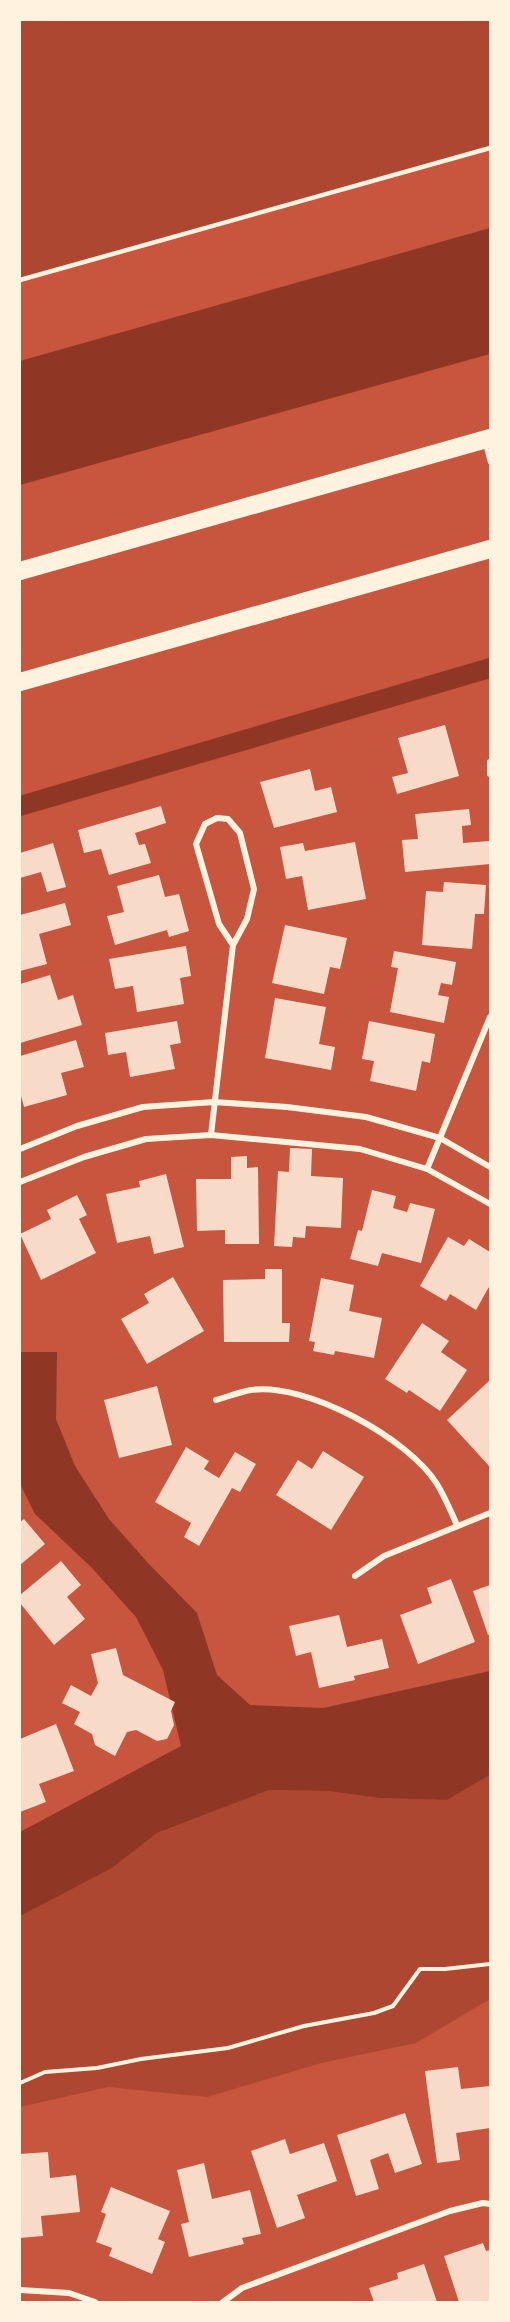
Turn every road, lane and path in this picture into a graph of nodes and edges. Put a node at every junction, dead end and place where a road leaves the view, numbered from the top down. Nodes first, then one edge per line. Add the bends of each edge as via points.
1 (490, 148) edge
2 (20, 280) edge
3 (487, 439) edge
4 (490, 462) edge
5 (490, 549) edge
6 (20, 570) edge
7 (20, 682) edge
8 (490, 762) edge
9 (490, 774) edge
10 (233, 945) junction
11 (490, 1017) edge
12 (214, 1102) junction
13 (210, 1135) junction
14 (440, 1138) junction
15 (20, 1149) edge
16 (490, 1167) edge
17 (427, 1169) junction
18 (20, 1182) edge
19 (490, 1204) edge
20 (216, 1400) dead end
21 (490, 1513) edge
22 (457, 1525) junction
23 (355, 1576) dead end
24 (490, 1964) edge
25 (20, 2083) edge
26 (490, 2204) edge
27 (20, 2290) edge
28 (95, 2302) edge
29 (223, 2302) edge

1 - 2 lane
3 - 4 lane
3 - 6 highway
5 - 7 highway
8 - 9 street
10 - 10 street via 248,919 254,889 240,833 228,819 217,818 205,824 196,844 219,924
10 - 12 street
11 - 14 street
12 - 13 street
12 - 14 street via 366,1117
12 - 15 street via 143,1107 77,1126
13 - 17 street via 360,1149
13 - 18 street via 146,1139
14 - 16 street
14 - 17 street
17 - 19 street
20 - 22 street via 252,1390 272,1390 305,1397 349,1414 383,1432 415,1458 436,1483
21 - 22 street
22 - 23 street via 384,1556
24 - 25 path via 420,1969 393,2006 374,2013 304,2026 228,2048 45,2072
26 - 29 street via 450,2211 242,2288
27 - 28 street via 69,2294

